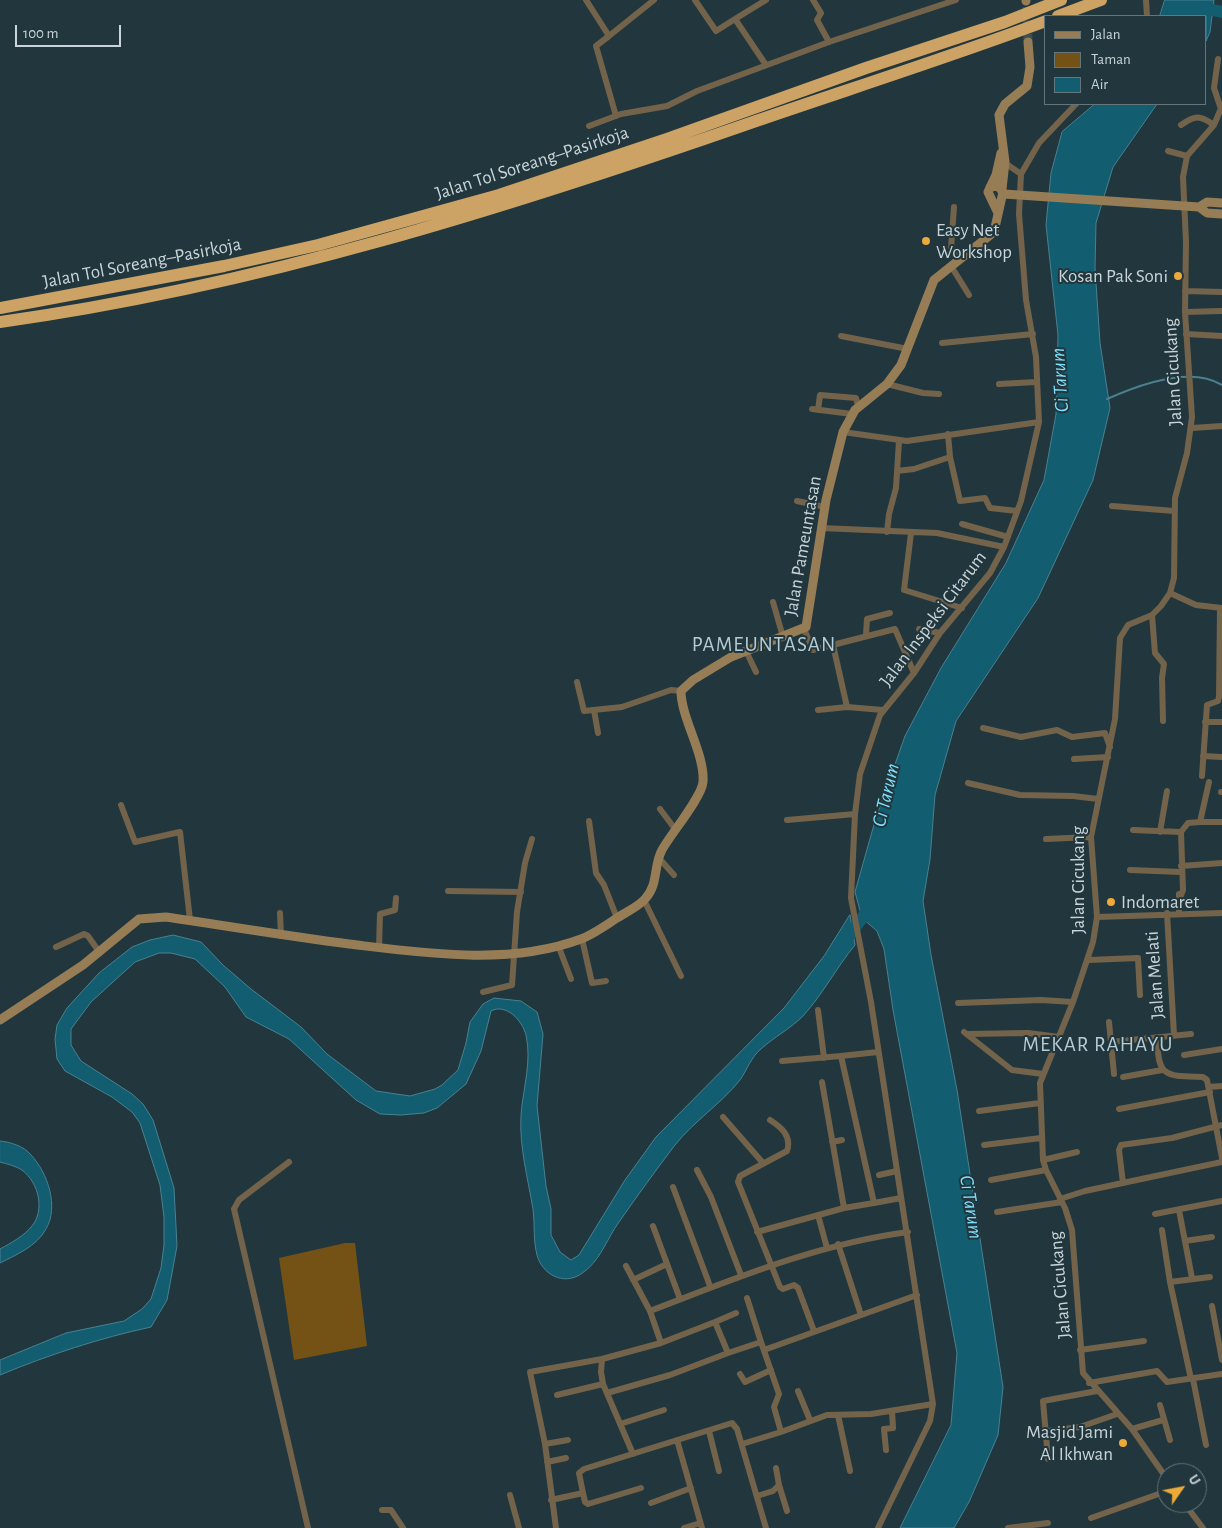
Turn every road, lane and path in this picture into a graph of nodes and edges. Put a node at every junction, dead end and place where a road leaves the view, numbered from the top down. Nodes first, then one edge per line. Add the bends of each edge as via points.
1 (586, 0) edge
2 (654, 0) edge
3 (695, 0) edge
4 (766, 0) edge
5 (813, 0) edge
6 (956, 0) edge
7 (1061, 0) edge
8 (1101, 0) edge
9 (1146, 0) edge
10 (644, 3) edge
11 (1061, 15) edge
12 (1146, 15) edge
13 (735, 19) junction
14 (1044, 22) edge
15 (609, 36) junction
16 (829, 42) junction
17 (1028, 42) tunnel mouth
18 (1218, 59) dead end
19 (766, 65) junction
20 (1075, 105) edge
21 (1221, 108) edge
22 (616, 116) junction
23 (1181, 125) dead end
24 (1214, 125) junction
25 (589, 126) dead end
26 (1168, 151) dead end
27 (1187, 156) junction
28 (1002, 161) junction
29 (1021, 174) junction
30 (990, 187) junction
31 (1006, 193) junction
32 (991, 200) junction
33 (1222, 203) edge
34 (1184, 206) junction
35 (954, 207) dead end
36 (1199, 207) junction
37 (998, 213) junction
38 (1222, 214) edge
39 (964, 255) junction
40 (951, 266) junction
41 (1185, 291) junction
42 (1222, 292) edge
43 (969, 295) dead end
44 (0, 308) edge
45 (1221, 311) edge
46 (1185, 312) junction
47 (0, 322) edge
48 (1033, 334) junction
49 (1186, 334) junction
50 (841, 336) dead end
51 (1222, 336) edge
52 (942, 343) dead end
53 (908, 349) junction
54 (1036, 382) junction
55 (888, 384) junction
56 (999, 384) dead end
57 (939, 394) dead end
58 (858, 406) junction
59 (852, 414) junction
60 (1039, 422) junction
61 (1222, 426) edge
62 (1192, 428) junction
63 (843, 432) junction
64 (948, 434) junction
65 (899, 441) junction
66 (950, 456) junction
67 (897, 471) junction
68 (797, 502) dead end
69 (1112, 506) dead end
70 (824, 507) junction
71 (1017, 511) junction
72 (1174, 511) junction
73 (962, 524) dead end
74 (821, 528) junction
75 (887, 532) junction
76 (911, 533) junction
77 (1008, 537) junction
78 (1004, 547) junction
79 (1170, 594) junction
80 (773, 602) dead end
81 (962, 608) junction
82 (1221, 608) edge
83 (890, 613) dead end
84 (1152, 615) junction
85 (804, 629) junction
86 (919, 629) dead end
87 (940, 633) junction
88 (866, 635) junction
89 (783, 637) junction
90 (832, 645) junction
91 (1220, 648) edge
92 (746, 651) junction
93 (756, 672) dead end
94 (914, 673) junction
95 (577, 682) dead end
96 (1220, 685) edge
97 (681, 691) junction
98 (847, 707) junction
99 (594, 710) junction
100 (818, 710) dead end
101 (883, 710) junction
102 (1163, 721) dead end
103 (1205, 722) junction
104 (1222, 722) edge
105 (983, 728) dead end
106 (598, 733) dead end
107 (1110, 747) junction
108 (1203, 756) junction
109 (1108, 757) junction
110 (1222, 757) edge
111 (1074, 759) dead end
112 (1202, 776) dead end
113 (1209, 782) dead end
114 (968, 783) dead end
115 (1167, 791) dead end
116 (1098, 800) junction
117 (121, 805) dead end
118 (660, 809) dead end
119 (855, 814) junction
120 (787, 820) dead end
121 (589, 821) dead end
122 (1200, 822) junction
123 (1222, 822) edge
124 (675, 829) junction
125 (1133, 830) dead end
126 (1160, 832) junction
127 (1181, 832) junction
128 (1091, 837) junction
129 (532, 839) dead end
130 (1046, 839) dead end
131 (658, 857) junction
132 (1222, 863) edge
133 (1181, 869) junction
134 (1130, 870) dead end
135 (674, 875) dead end
136 (448, 891) dead end
137 (521, 892) junction
138 (396, 898) dead end
139 (644, 900) junction
140 (280, 913) dead end
141 (1167, 913) junction
142 (1179, 913) junction
143 (1222, 913) edge
144 (1096, 917) junction
145 (618, 918) junction
146 (190, 920) junction
147 (280, 936) junction
148 (582, 939) junction
149 (558, 945) junction
150 (56, 947) dead end
151 (379, 948) junction
152 (100, 953) junction
153 (513, 953) junction
154 (1089, 960) junction
155 (681, 976) dead end
156 (571, 979) dead end
157 (606, 981) dead end
158 (483, 992) dead end
159 (1140, 995) dead end
160 (1073, 1002) junction
161 (958, 1003) dead end
162 (818, 1010) dead end
163 (0, 1020) edge
164 (1109, 1022) dead end
165 (1191, 1034) dead end
166 (1174, 1035) junction
167 (1059, 1037) junction
168 (1158, 1038) junction
169 (1111, 1042) junction
170 (1222, 1048) edge
171 (878, 1052) junction
172 (1184, 1055) dead end
173 (841, 1056) junction
174 (824, 1058) junction
175 (782, 1061) dead end
176 (1162, 1070) junction
177 (1043, 1074) junction
178 (1114, 1074) dead end
179 (1123, 1077) dead end
180 (822, 1082) dead end
181 (1222, 1086) edge
182 (1209, 1089) junction
183 (1040, 1103) junction
184 (1119, 1109) dead end
185 (979, 1111) dead end
186 (723, 1117) dead end
187 (770, 1120) dead end
188 (1219, 1125) edge
189 (1041, 1138) junction
190 (842, 1140) dead end
191 (832, 1142) junction
192 (984, 1145) dead end
193 (1077, 1152) dead end
194 (1222, 1158) edge
195 (1043, 1160) junction
196 (289, 1162) dead end
197 (1222, 1162) edge
198 (763, 1163) junction
199 (697, 1170) dead end
200 (1046, 1170) junction
201 (897, 1172) junction
202 (879, 1175) dead end
203 (991, 1180) dead end
204 (1124, 1184) junction
205 (674, 1187) dead end
206 (901, 1198) junction
207 (1061, 1200) junction
208 (1222, 1201) edge
209 (874, 1203) junction
210 (844, 1208) junction
211 (1179, 1210) junction
212 (997, 1212) dead end
213 (1155, 1214) dead end
214 (818, 1215) junction
215 (653, 1226) dead end
216 (1162, 1230) dead end
217 (757, 1232) junction
218 (908, 1232) junction
219 (1212, 1237) dead end
220 (1184, 1241) junction
221 (838, 1244) junction
222 (827, 1248) junction
223 (667, 1264) junction
224 (626, 1266) dead end
225 (770, 1266) junction
226 (741, 1275) junction
227 (1210, 1277) dead end
228 (1192, 1278) junction
229 (633, 1280) junction
230 (1170, 1282) junction
231 (710, 1286) junction
232 (917, 1295) junction
233 (747, 1298) dead end
234 (680, 1300) junction
235 (1212, 1306) dead end
236 (650, 1311) junction
237 (736, 1313) dead end
238 (860, 1315) junction
239 (715, 1322) junction
240 (814, 1331) junction
241 (1144, 1341) dead end
242 (761, 1342) junction
243 (662, 1343) junction
244 (1221, 1345) edge
245 (764, 1350) junction
246 (1080, 1350) junction
247 (728, 1354) junction
248 (602, 1359) junction
249 (1222, 1360) edge
250 (771, 1370) junction
251 (740, 1374) dead end
252 (1222, 1374) edge
253 (1192, 1379) junction
254 (1089, 1383) junction
255 (603, 1384) junction
256 (798, 1391) dead end
257 (1097, 1391) junction
258 (607, 1392) junction
259 (557, 1395) dead end
260 (934, 1404) junction
261 (1160, 1405) dead end
262 (664, 1410) dead end
263 (892, 1411) junction
264 (1117, 1414) junction
265 (838, 1415) junction
266 (810, 1420) junction
267 (1163, 1420) junction
268 (620, 1424) junction
269 (1132, 1429) junction
270 (709, 1431) junction
271 (1046, 1431) junction
272 (781, 1432) junction
273 (568, 1440) dead end
274 (676, 1440) junction
275 (1170, 1440) dead end
276 (545, 1444) junction
277 (742, 1444) junction
278 (1206, 1445) dead end
279 (886, 1450) dead end
280 (633, 1454) junction
281 (566, 1458) dead end
282 (1048, 1459) dead end
283 (547, 1462) junction
284 (1157, 1465) edge
285 (776, 1468) dead end
286 (719, 1471) dead end
287 (850, 1471) dead end
288 (779, 1485) junction
289 (641, 1488) dead end
290 (692, 1488) junction
291 (583, 1493) junction
292 (510, 1495) dead end
293 (1157, 1495) edge
294 (757, 1496) junction
295 (551, 1500) junction
296 (651, 1503) dead end
297 (382, 1510) dead end
298 (787, 1511) dead end
299 (1192, 1513) edge
300 (1091, 1518) dead end
301 (1048, 1523) dead end
302 (701, 1525) edge
303 (308, 1528) edge
304 (403, 1528) edge
305 (519, 1528) edge
306 (556, 1528) edge
307 (684, 1528) edge
308 (766, 1528) edge
309 (878, 1528) edge
310 (1008, 1528) edge
311 (1203, 1528) edge

1 - 15 street
2 - 10 street
3 - 13 street via 716,31
4 - 13 street
5 - 16 street via 821,13 817,20
6 - 16 street
7 - 44 highway, Jalan Tol Soreang–Pasirkoja via 1005,22 491,197 318,245 216,268
8 - 11 highway
9 - 12 street
10 - 15 street
13 - 19 street
14 - 47 highway, Jalan Tol Soreang–Pasirkoja via 589,179 415,232 118,302
15 - 22 street via 596,46
16 - 19 street
17 - 28 street via 1030,67 1027,86 1004,104 999,115
18 - 21 street via 1214,88
19 - 22 street via 667,106
20 - 29 street, Jalan Inspeksi Citarum via 1039,143
21 - 24 street
22 - 25 street
23 - 24 street via 1198,116
24 - 27 street
26 - 27 street
27 - 34 street, Jalan Cicukang via 1183,177
28 - 29 street
28 - 30 street
28 - 31 street, Jalan Pameuntasan
29 - 48 street, Jalan Inspeksi Citarum via 1019,214 1026,300
30 - 31 street via 998,186
30 - 32 street
31 - 32 street via 996,201
31 - 34 street
31 - 37 street, Jalan Pameuntasan
32 - 37 street
33 - 36 street via 1207,202
34 - 36 street
34 - 41 street, Jalan Cicukang
35 - 39 street via 951,248
36 - 38 street via 1207,213
37 - 39 street, Jalan Pameuntasan via 994,232
39 - 40 street, Jalan Pameuntasan
40 - 43 street
40 - 53 street, Jalan Pameuntasan via 934,280
41 - 42 street
41 - 46 street, Jalan Cicukang
45 - 46 street
46 - 49 street, Jalan Cicukang
48 - 52 street
48 - 54 street, Jalan Inspeksi Citarum
49 - 51 street
49 - 62 street, Jalan Cicukang
50 - 53 street
53 - 55 street, Jalan Pameuntasan
54 - 56 street
54 - 60 street, Jalan Inspeksi Citarum
55 - 57 street
55 - 58 street, Jalan Pameuntasan
58 - 59 street, Jalan Pameuntasan
58 - 59 street via 856,398 820,395 815,409
59 - 63 street, Jalan Pameuntasan
60 - 64 street
60 - 71 street, Jalan Inspeksi Citarum
61 - 62 street
62 - 72 street, Jalan Cicukang
63 - 65 street
63 - 70 street, Jalan Pameuntasan
64 - 65 street
64 - 66 street
65 - 67 street
66 - 67 street via 914,469
66 - 71 street via 960,501 985,498 990,508
67 - 75 street
68 - 70 street
69 - 72 street
70 - 74 street, Jalan Pameuntasan
71 - 77 street, Jalan Inspeksi Citarum
72 - 79 street, Jalan Cicukang via 1174,578
73 - 77 street
74 - 75 street
74 - 85 street, Jalan Pameuntasan
75 - 76 street
76 - 78 street via 956,536
76 - 81 street via 904,590
77 - 78 street, Jalan Inspeksi Citarum
78 - 81 street, Jalan Inspeksi Citarum via 990,573
79 - 82 street via 1187,603
79 - 84 street, Jalan Cicukang
80 - 89 street
81 - 87 street, Jalan Inspeksi Citarum
82 - 91 street
83 - 88 street via 867,619
84 - 102 street via 1155,653 1164,664
84 - 107 street, Jalan Cicukang via 1128,625 1120,638
85 - 89 street, Jalan Pameuntasan
85 - 90 street via 813,650
86 - 87 street
87 - 94 street, Jalan Inspeksi Citarum
88 - 90 street
88 - 94 street via 895,628
89 - 92 street, Jalan Pameuntasan
90 - 98 street
91 - 96 street
92 - 93 street
92 - 97 street, Jalan Pameuntasan via 693,680
94 - 101 street, Jalan Inspeksi Citarum
95 - 99 street via 582,710
96 - 103 street via 1218,701 1207,705
97 - 99 street via 670,690 622,706
97 - 124 street via 703,784
98 - 100 street
98 - 101 street
99 - 106 street
101 - 119 street, Jalan Inspeksi Citarum via 860,774
103 - 104 street
103 - 108 street
105 - 107 street via 1021,737 1057,730 1072,738 1105,733
107 - 109 street, Jalan Cicukang
108 - 110 street
108 - 112 street
109 - 111 street
109 - 116 street, Jalan Cicukang
113 - 122 street
114 - 116 street via 1020,795
115 - 126 street
116 - 128 street, Jalan Cicukang
117 - 146 street via 135,842 180,832
118 - 124 street
119 - 120 street
119 - 171 street, Jalan Inspeksi Citarum via 852,902
121 - 145 street via 596,874
122 - 123 street
122 - 127 street via 1188,823
124 - 131 street
125 - 126 street
126 - 127 street
127 - 133 street
128 - 130 street
128 - 144 street, Jalan Cicukang
129 - 137 street
131 - 135 street
131 - 139 street via 655,880
132 - 133 street
133 - 134 street
133 - 142 street
136 - 137 street
137 - 153 street
138 - 151 street via 395,910 380,914
139 - 145 street
139 - 155 street
140 - 147 street
141 - 142 street
141 - 144 street
141 - 166 street, Jalan Melati
142 - 143 street
144 - 154 street, Jalan Cicukang
145 - 148 street
146 - 147 street
146 - 152 street via 166,917 139,919
147 - 151 street
148 - 149 street
148 - 157 street via 592,983
149 - 153 street
149 - 156 street
150 - 152 street via 84,934
151 - 153 street via 468,955
152 - 163 street
153 - 158 street via 512,985
154 - 159 street via 1138,958
154 - 160 street, Jalan Cicukang
160 - 161 street
160 - 167 street, Jalan Cicukang
162 - 174 street
164 - 169 street
165 - 166 street, Jalan Melati
166 - 168 street, Jalan Melati
167 - 177 street, Jalan Cicukang
167 - 177 street via 1028,1033 966,1033 1012,1070
168 - 169 street, Jalan Melati
168 - 176 street, Jalan Melati via 1158,1062
169 - 178 street
170 - 172 street
171 - 173 street
171 - 201 street, Jalan Inspeksi Citarum
173 - 174 street
173 - 209 street
174 - 175 street
176 - 179 street
176 - 182 street via 1174,1077 1205,1077
177 - 183 street, Jalan Cicukang
180 - 191 street
181 - 182 street
182 - 184 street
182 - 188 street
183 - 185 street
183 - 189 street, Jalan Cicukang
186 - 198 street
187 - 198 street via 782,1127 788,1147 787,1151
188 - 194 street
188 - 204 street via 1172,1138 1121,1145
189 - 192 street
189 - 195 street, Jalan Cicukang
190 - 191 street
191 - 210 street
193 - 195 street
195 - 200 street, Jalan Cicukang
196 - 303 street via 239,1200 234,1210
197 - 204 street
198 - 217 street via 738,1178
199 - 226 street
200 - 203 street
200 - 207 street, Jalan Cicukang
201 - 202 street
201 - 206 street, Jalan Inspeksi Citarum
204 - 207 street via 1085,1191
205 - 231 street
206 - 209 street
206 - 218 street, Jalan Inspeksi Citarum
207 - 212 street
207 - 246 street, Jalan Cicukang via 1072,1230
208 - 211 street
209 - 210 street
210 - 214 street
211 - 213 street
211 - 220 street
214 - 217 street
214 - 222 street
215 - 223 street
216 - 230 street
217 - 225 street
218 - 221 street
218 - 232 street, Jalan Inspeksi Citarum
219 - 220 street
220 - 228 street
221 - 222 street
221 - 238 street
222 - 225 street
223 - 229 street
223 - 234 street
224 - 229 street
225 - 226 street
225 - 240 street via 781,1288 794,1285 798,1288
226 - 231 street
227 - 228 street
228 - 230 street
229 - 236 street
230 - 253 street
231 - 234 street
232 - 238 street
232 - 260 street, Jalan Inspeksi Citarum
233 - 242 street
234 - 236 street
235 - 244 street
236 - 243 street
237 - 239 street
238 - 240 street
239 - 243 street
239 - 247 street
240 - 245 street
241 - 246 street
242 - 245 street
242 - 247 street
243 - 248 street
244 - 249 street
245 - 250 street
246 - 254 street, Jalan Cicukang via 1083,1373
247 - 258 street via 670,1375
248 - 255 street
248 - 276 street via 530,1372
250 - 251 street via 744,1382
250 - 272 street via 779,1394 774,1407
252 - 253 street
253 - 254 street via 1167,1382 1157,1371
253 - 278 street
254 - 257 street, Jalan Cicukang
255 - 258 street
255 - 259 street
256 - 266 street
257 - 264 street, Jalan Cicukang
257 - 271 street via 1044,1400
258 - 268 street
260 - 263 street
260 - 309 street via 930,1421
261 - 267 street
262 - 268 street
263 - 265 street
263 - 279 street via 893,1427 884,1429
264 - 269 street, Jalan Cicukang
264 - 271 street via 1080,1427
265 - 266 street
265 - 287 street
266 - 272 street
267 - 269 street
267 - 275 street
268 - 280 street
269 - 284 street, Jalan Cicukang
270 - 274 street
270 - 277 street via 732,1423
270 - 286 street
271 - 282 street
272 - 277 street
273 - 276 street
274 - 280 street
274 - 290 street
276 - 283 street
277 - 294 street
280 - 291 street via 581,1471 579,1477
281 - 283 street
283 - 295 street
285 - 288 street
288 - 294 street
288 - 298 street
289 - 291 street via 588,1504
290 - 296 street
290 - 302 street
291 - 295 street
292 - 305 street
293 - 300 street
294 - 308 street
295 - 306 street
297 - 304 street via 391,1510
299 - 311 street
301 - 310 street
302 - 307 street

